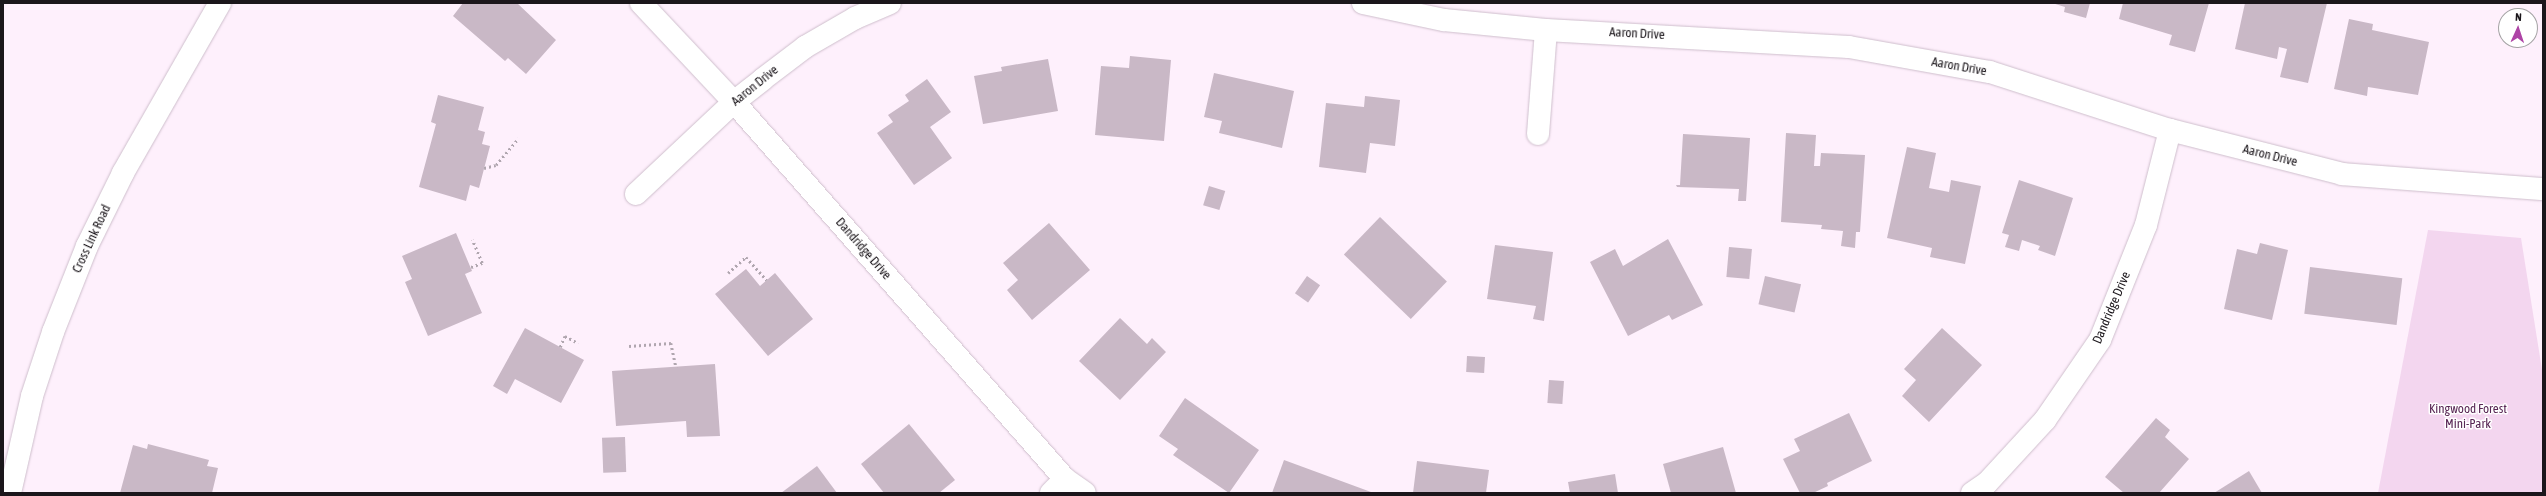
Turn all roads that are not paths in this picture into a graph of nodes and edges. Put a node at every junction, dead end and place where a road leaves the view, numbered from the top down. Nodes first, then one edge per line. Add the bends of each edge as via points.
1 (220, 3) edge
2 (641, 3) edge
3 (890, 3) edge
4 (1363, 3) edge
5 (1546, 30) junction
6 (734, 102) junction
7 (2170, 130) junction
8 (1538, 134) dead end
9 (2543, 189) edge
10 (636, 194) dead end
11 (1058, 486) edge
12 (1984, 490) edge
13 (10, 493) edge
14 (1085, 493) edge

1 - 13 street, Cross Link Road via 123,173 87,246 53,332 32,396
2 - 6 street, Dandridge Drive
3 - 6 street, Aaron Drive via 855,18 805,47
4 - 5 street, Aaron Drive via 1444,20
5 - 7 street, Aaron Drive via 1849,47 1990,72
5 - 8 street
6 - 10 street, Aaron Drive
6 - 11 street, Dandridge Drive
7 - 9 street, Aaron Drive via 2342,174
7 - 12 street, Dandridge Drive via 2146,225 2100,340 2045,420
11 - 14 street, Dandridge Drive

